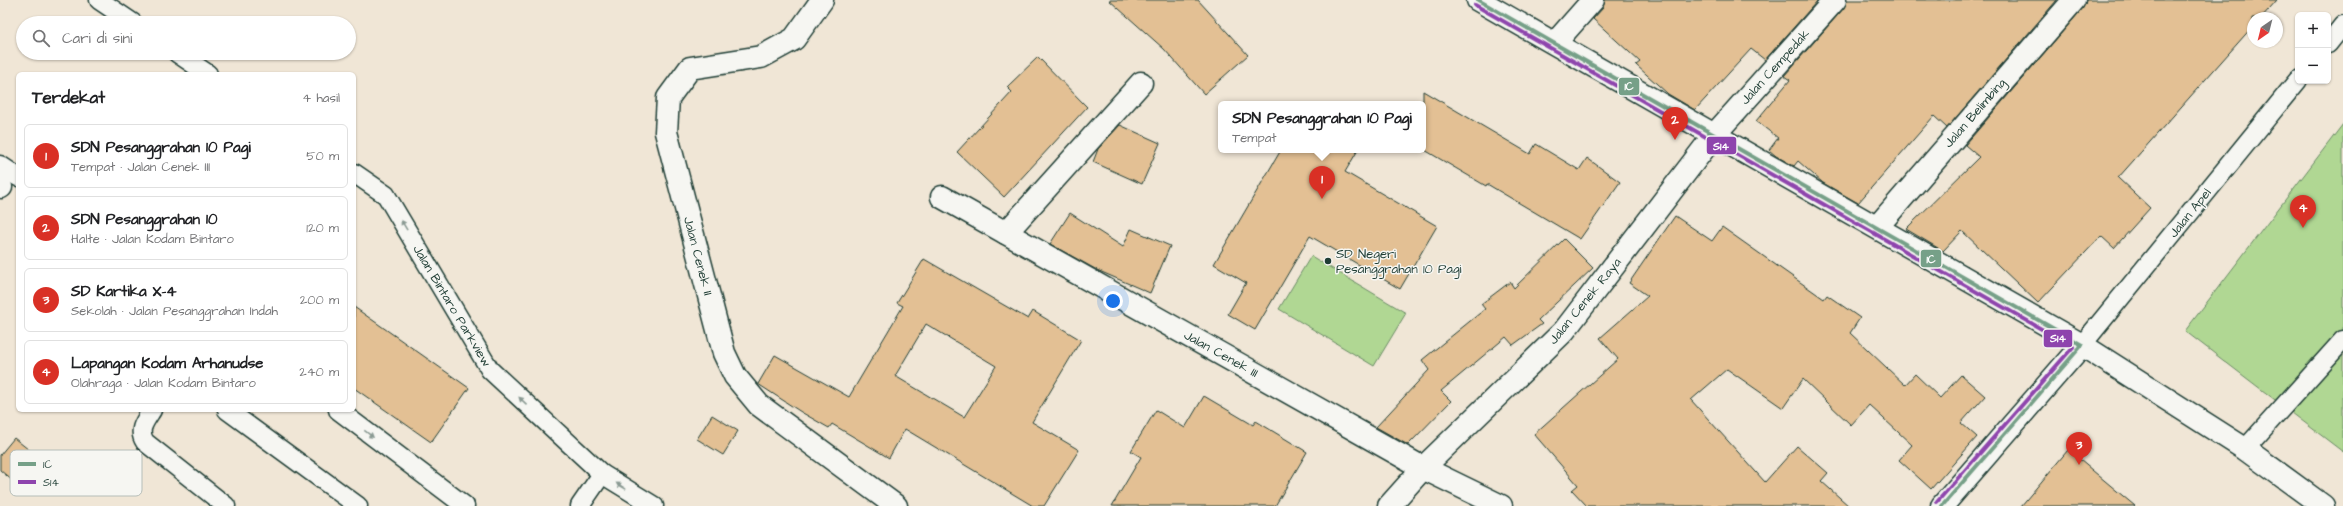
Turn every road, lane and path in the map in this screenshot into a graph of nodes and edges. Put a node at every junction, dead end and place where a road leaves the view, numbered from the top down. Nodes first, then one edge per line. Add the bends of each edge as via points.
1 (99, 0) edge
2 (822, 0) edge
3 (1478, 0) edge
4 (1593, 0) edge
5 (1835, 0) edge
6 (2074, 0) edge
7 (122, 16) edge
8 (2343, 25) edge
9 (2331, 40) edge
10 (1555, 43) junction
11 (187, 60) edge
12 (205, 72) edge
13 (1141, 83) dead end
14 (2295, 84) edge
15 (1715, 134) junction
16 (0, 165) edge
17 (356, 175) edge
18 (6, 183) edge
19 (942, 197) dead end
20 (1877, 227) junction
21 (1006, 233) junction
22 (2343, 340) edge
23 (2082, 345) junction
24 (151, 412) edge
25 (230, 412) edge
26 (341, 412) edge
27 (2245, 449) junction
28 (1423, 468) junction
29 (602, 474) junction
30 (226, 506) edge
31 (358, 506) edge
32 (465, 506) edge
33 (580, 506) edge
34 (654, 506) edge
35 (896, 506) edge
36 (1389, 506) edge
37 (1501, 506) edge
38 (1942, 506) edge
39 (2323, 506) edge

1 - 7 lane
2 - 35 street, Jalan Cenek II via 794,39 761,57 690,68 668,98 666,132 724,353 734,376 760,404
3 - 10 street
4 - 10 street
5 - 15 street, Jalan Cempedak
6 - 20 street, Jalan Belimbing
8 - 9 lane
10 - 15 street
11 - 12 lane
13 - 21 street
14 - 23 lane, Jalan Apel
15 - 20 street
15 - 28 street, Jalan Cenek Raya via 1564,331
16 - 18 lane
29 -> 17 lane, Jalan Bintaro Parkview via 490,370 386,195
19 - 21 street, Jalan Cenek III
20 - 23 street
21 - 28 street, Jalan Cenek III
22 - 27 lane
23 - 27 street
23 - 38 street
24 - 30 lane via 141,429 141,436 145,442
25 - 31 lane
26 -> 32 lane
27 - 39 street
28 - 36 street, Jalan Cenek Raya
28 - 37 street, Jalan Cenek III
29 - 33 lane
34 -> 29 lane, Jalan Bintaro Parkview

